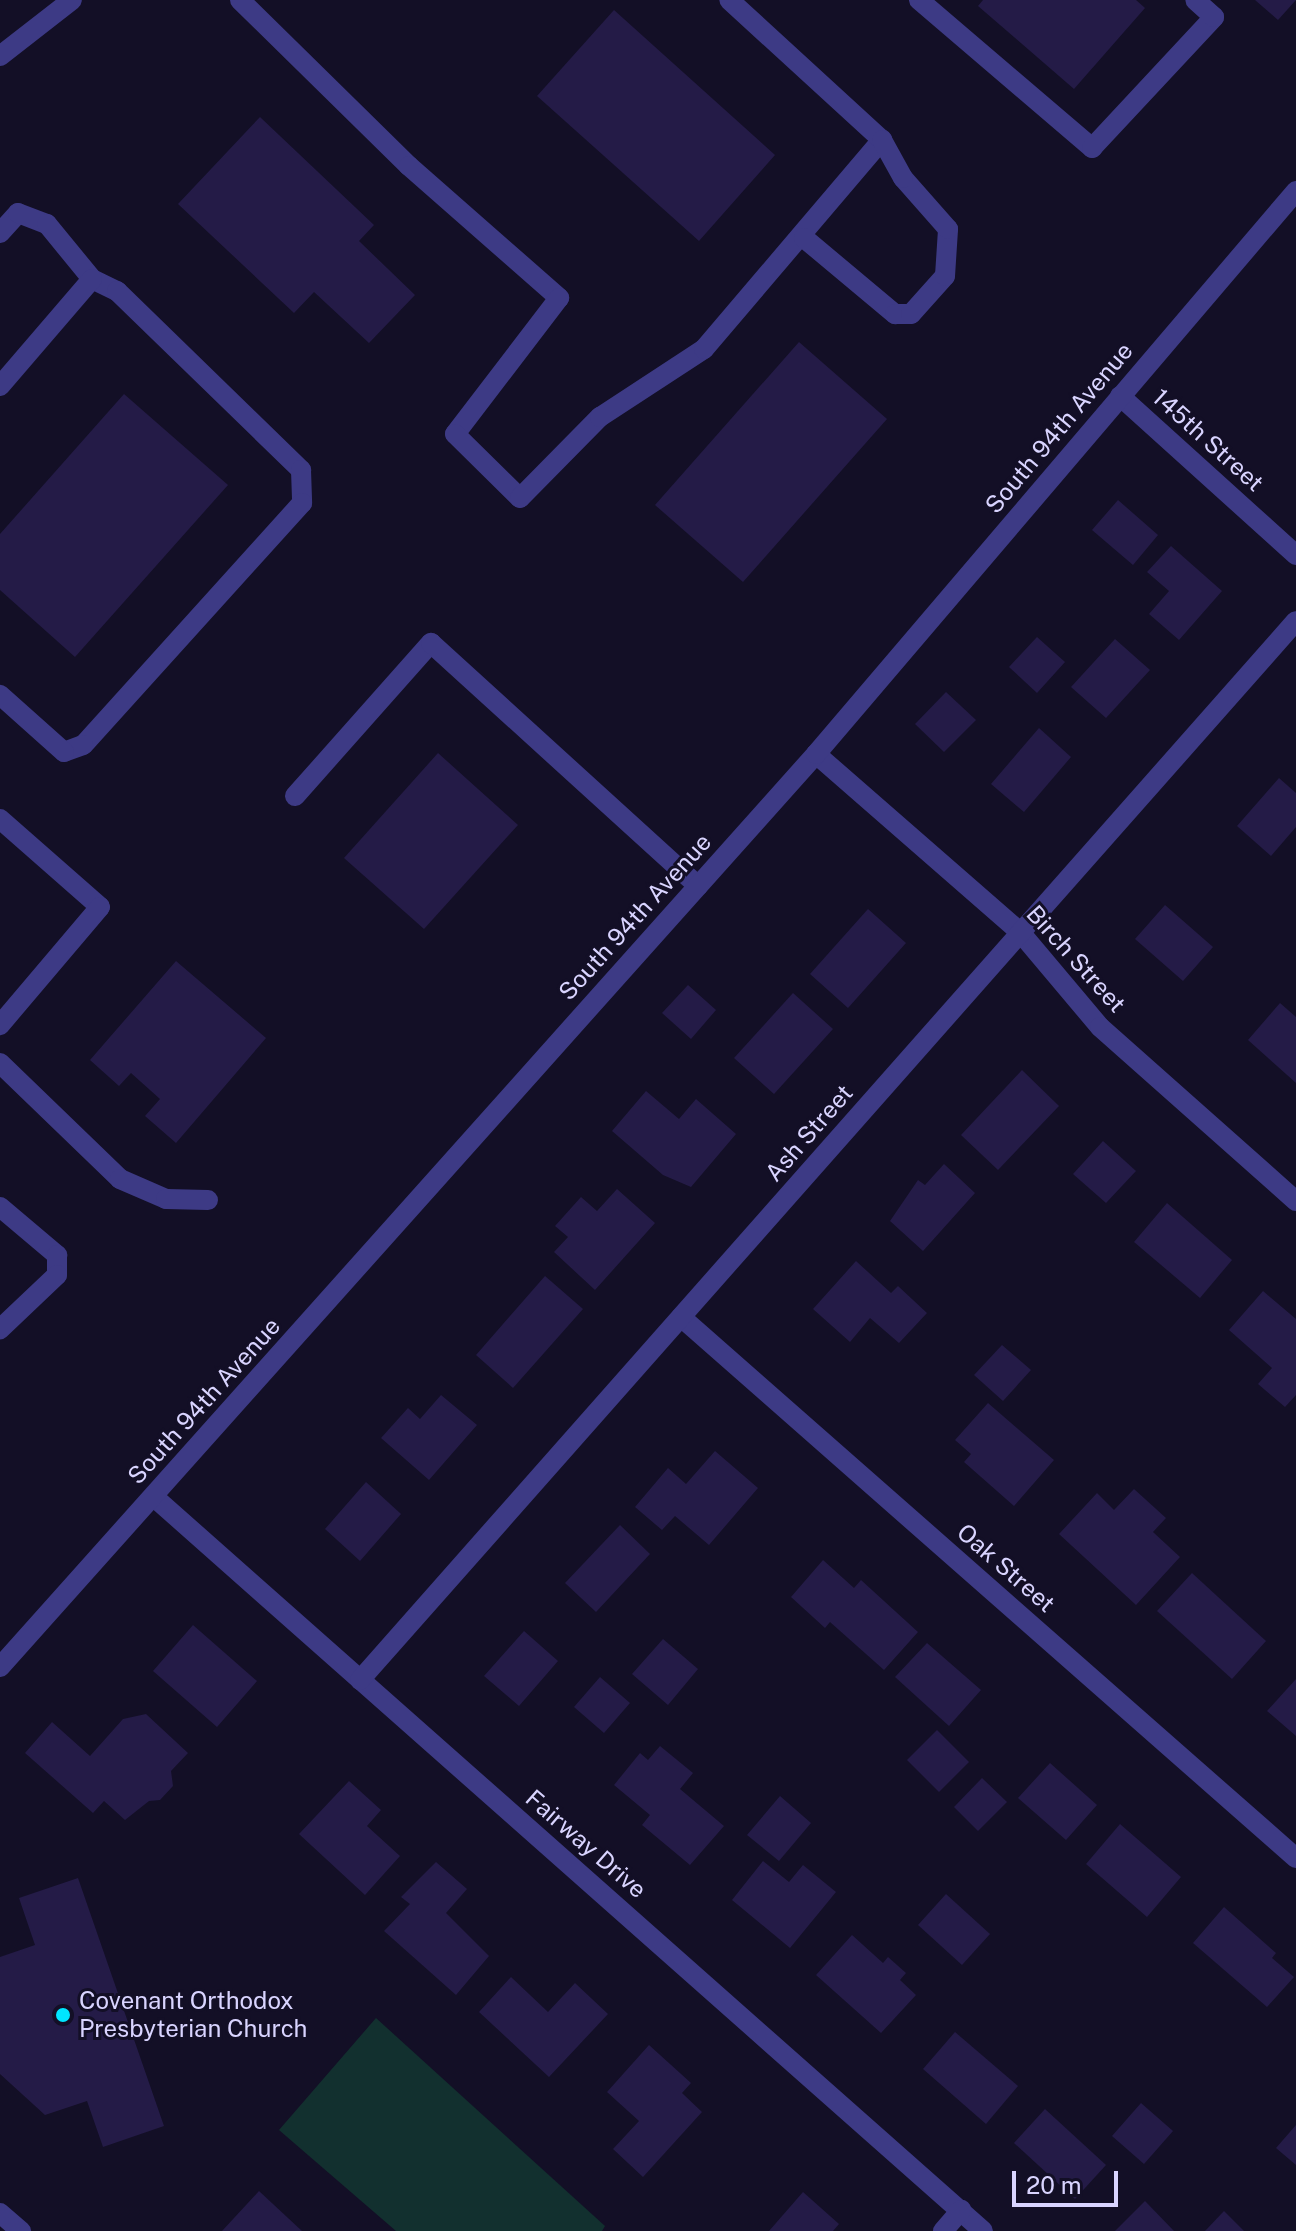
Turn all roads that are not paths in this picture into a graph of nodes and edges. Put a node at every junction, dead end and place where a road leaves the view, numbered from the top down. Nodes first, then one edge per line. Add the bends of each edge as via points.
1 (72, 0) edge
2 (240, 0) edge
3 (729, 0) edge
4 (919, 0) edge
5 (1195, 0) edge
6 (0, 56) edge
7 (882, 140) junction
8 (1296, 191) edge
9 (0, 233) edge
10 (804, 238) junction
11 (92, 279) junction
12 (0, 386) edge
13 (1120, 396) junction
14 (1296, 555) edge
15 (1296, 621) edge
16 (0, 695) edge
17 (816, 754) junction
18 (295, 796) dead end
19 (0, 819) edge
20 (698, 886) junction
21 (1020, 932) junction
22 (0, 1025) edge
23 (0, 1063) edge
24 (208, 1200) dead end
25 (1296, 1201) edge
26 (0, 1207) edge
27 (681, 1317) junction
28 (0, 1329) edge
29 (154, 1497) junction
30 (0, 1667) edge
31 (360, 1680) junction
32 (1296, 1858) edge
33 (961, 2210) junction
34 (0, 2213) edge
35 (21, 2231) edge
36 (943, 2231) edge
37 (983, 2231) edge

1 - 6 street
2 - 10 street via 409,166 559,298 455,434 520,498 600,417 704,349
3 - 7 street
4 - 5 street via 1092,148 1214,17
7 - 10 street
7 - 10 street via 903,178 948,229 945,276 911,314 895,314
8 - 13 street, South 94th Avenue
9 - 11 street via 18,213 47,224
11 - 12 street
11 - 16 street via 117,291 301,470 302,503 83,745 64,752
13 - 14 street, 145th Street
13 - 17 street, South 94th Avenue
15 - 21 street, Ash Street
17 - 20 street, South 94th Avenue
17 - 21 street, Birch Street
18 - 20 street via 431,643
19 - 22 street via 100,907
20 - 29 street, South 94th Avenue
21 - 25 street, Birch Street via 1100,1027
21 - 27 street, Ash Street
23 - 24 street via 120,1179 166,1199
26 - 28 street via 57,1255 57,1275
27 - 31 street, Ash Street
27 - 32 street, Oak Street
29 - 30 street, South 94th Avenue
29 - 31 street, Fairway Drive
31 - 33 street, Fairway Drive
33 - 36 street
33 - 37 street, Fairway Drive
34 - 35 street

